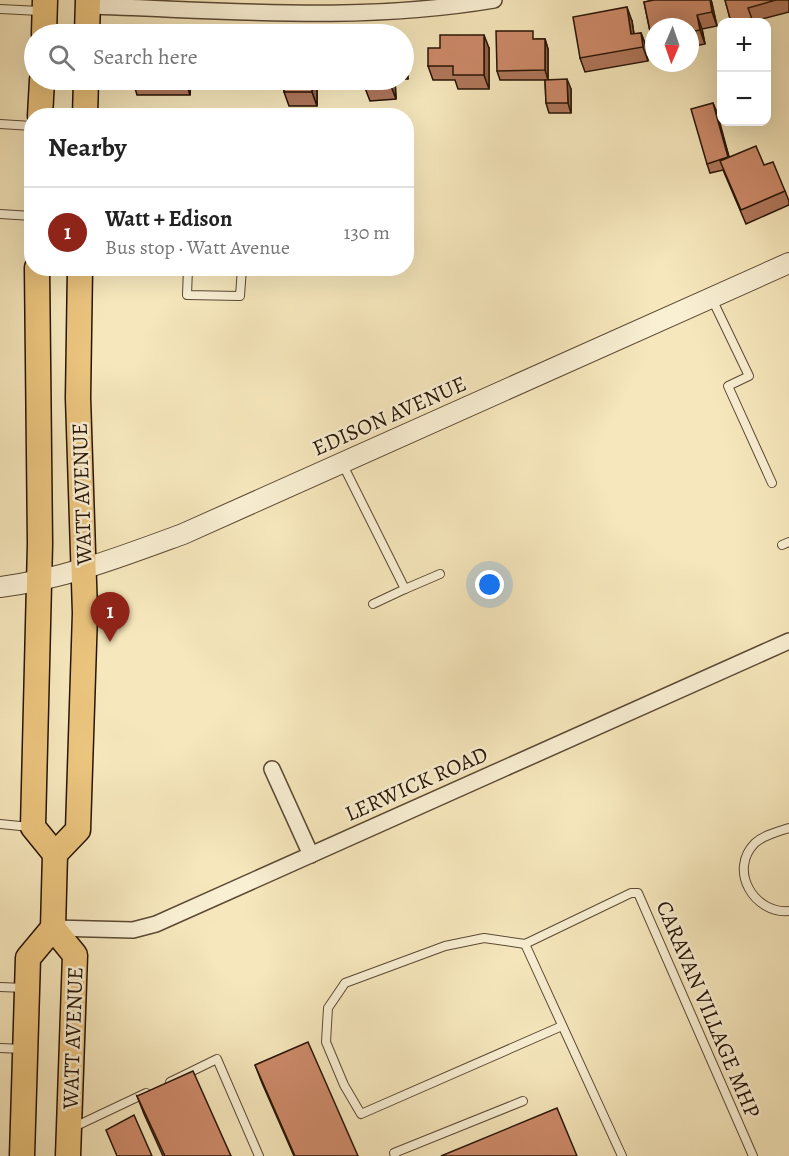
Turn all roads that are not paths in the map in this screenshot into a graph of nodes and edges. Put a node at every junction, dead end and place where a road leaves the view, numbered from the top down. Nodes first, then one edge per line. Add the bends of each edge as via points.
1 (494, 0) edge
2 (88, 3) edge
3 (0, 9) edge
4 (45, 15) edge
5 (87, 24) edge
6 (41, 90) edge
7 (86, 90) edge
8 (40, 108) edge
9 (85, 108) edge
10 (0, 124) edge
11 (24, 126) edge
12 (0, 214) edge
13 (24, 216) edge
14 (789, 263) edge
15 (37, 276) edge
16 (80, 276) edge
17 (188, 276) edge
18 (241, 276) edge
19 (711, 297) junction
20 (341, 462) junction
21 (772, 483) dead end
22 (84, 569) junction
23 (440, 574) dead end
24 (40, 581) junction
25 (0, 587) edge
26 (405, 589) junction
27 (373, 604) dead end
28 (789, 641) edge
29 (272, 769) dead end
30 (0, 824) edge
31 (33, 827) junction
32 (789, 828) edge
33 (55, 854) junction
34 (311, 855) junction
35 (789, 911) edge
36 (54, 928) junction
37 (525, 944) junction
38 (0, 987) edge
39 (27, 988) junction
40 (562, 1026) junction
41 (0, 1048) edge
42 (25, 1049) junction
43 (164, 1085) edge
44 (153, 1090) edge
45 (523, 1101) dead end
46 (68, 1129) junction
47 (22, 1156) edge
48 (68, 1156) edge
49 (259, 1156) edge
50 (395, 1156) edge
51 (621, 1156) edge
52 (753, 1156) edge

1 - 2 street via 333,15
2 - 5 main road
3 - 4 lane
6 - 8 main road
7 - 9 main road
10 - 11 lane
12 - 13 lane
14 - 19 street, EDISON AVENUE
15 - 24 main road, WATT AVENUE
16 - 22 main road, WATT AVENUE via 78,398
17 - 18 lane via 188,296 240,296
19 - 20 street, EDISON AVENUE
19 - 21 lane via 749,376 728,386
20 - 22 street, EDISON AVENUE via 183,534
20 - 26 lane
22 - 24 street, EDISON AVENUE
22 - 33 main road, WATT AVENUE via 78,830
23 - 26 lane
24 - 25 street, EDISON AVENUE
24 - 31 main road, WATT AVENUE
26 - 27 lane
28 - 34 street, LERWICK ROAD
29 - 34 street
30 - 31 lane
31 - 33 main road
32 - 35 lane via 753,845 744,869 750,892 758,902 769,909
33 - 36 main road
34 - 36 street, LERWICK ROAD via 156,924 133,930
36 - 39 main road, WATT AVENUE via 28,958
36 - 46 main road, WATT AVENUE via 75,955
37 - 40 lane
37 - 40 lane via 484,938 445,946 345,983 328,1008 325,1025 326,1042 344,1085 361,1114
37 - 52 lane, CARAVAN VILLAGE MHP via 638,893
38 - 39 lane
39 - 42 main road, WATT AVENUE
40 - 51 lane
41 - 42 lane
42 - 47 main road, WATT AVENUE
43 - 49 lane via 217,1059
44 - 46 lane
45 - 50 lane via 394,1152
46 - 48 main road, WATT AVENUE

